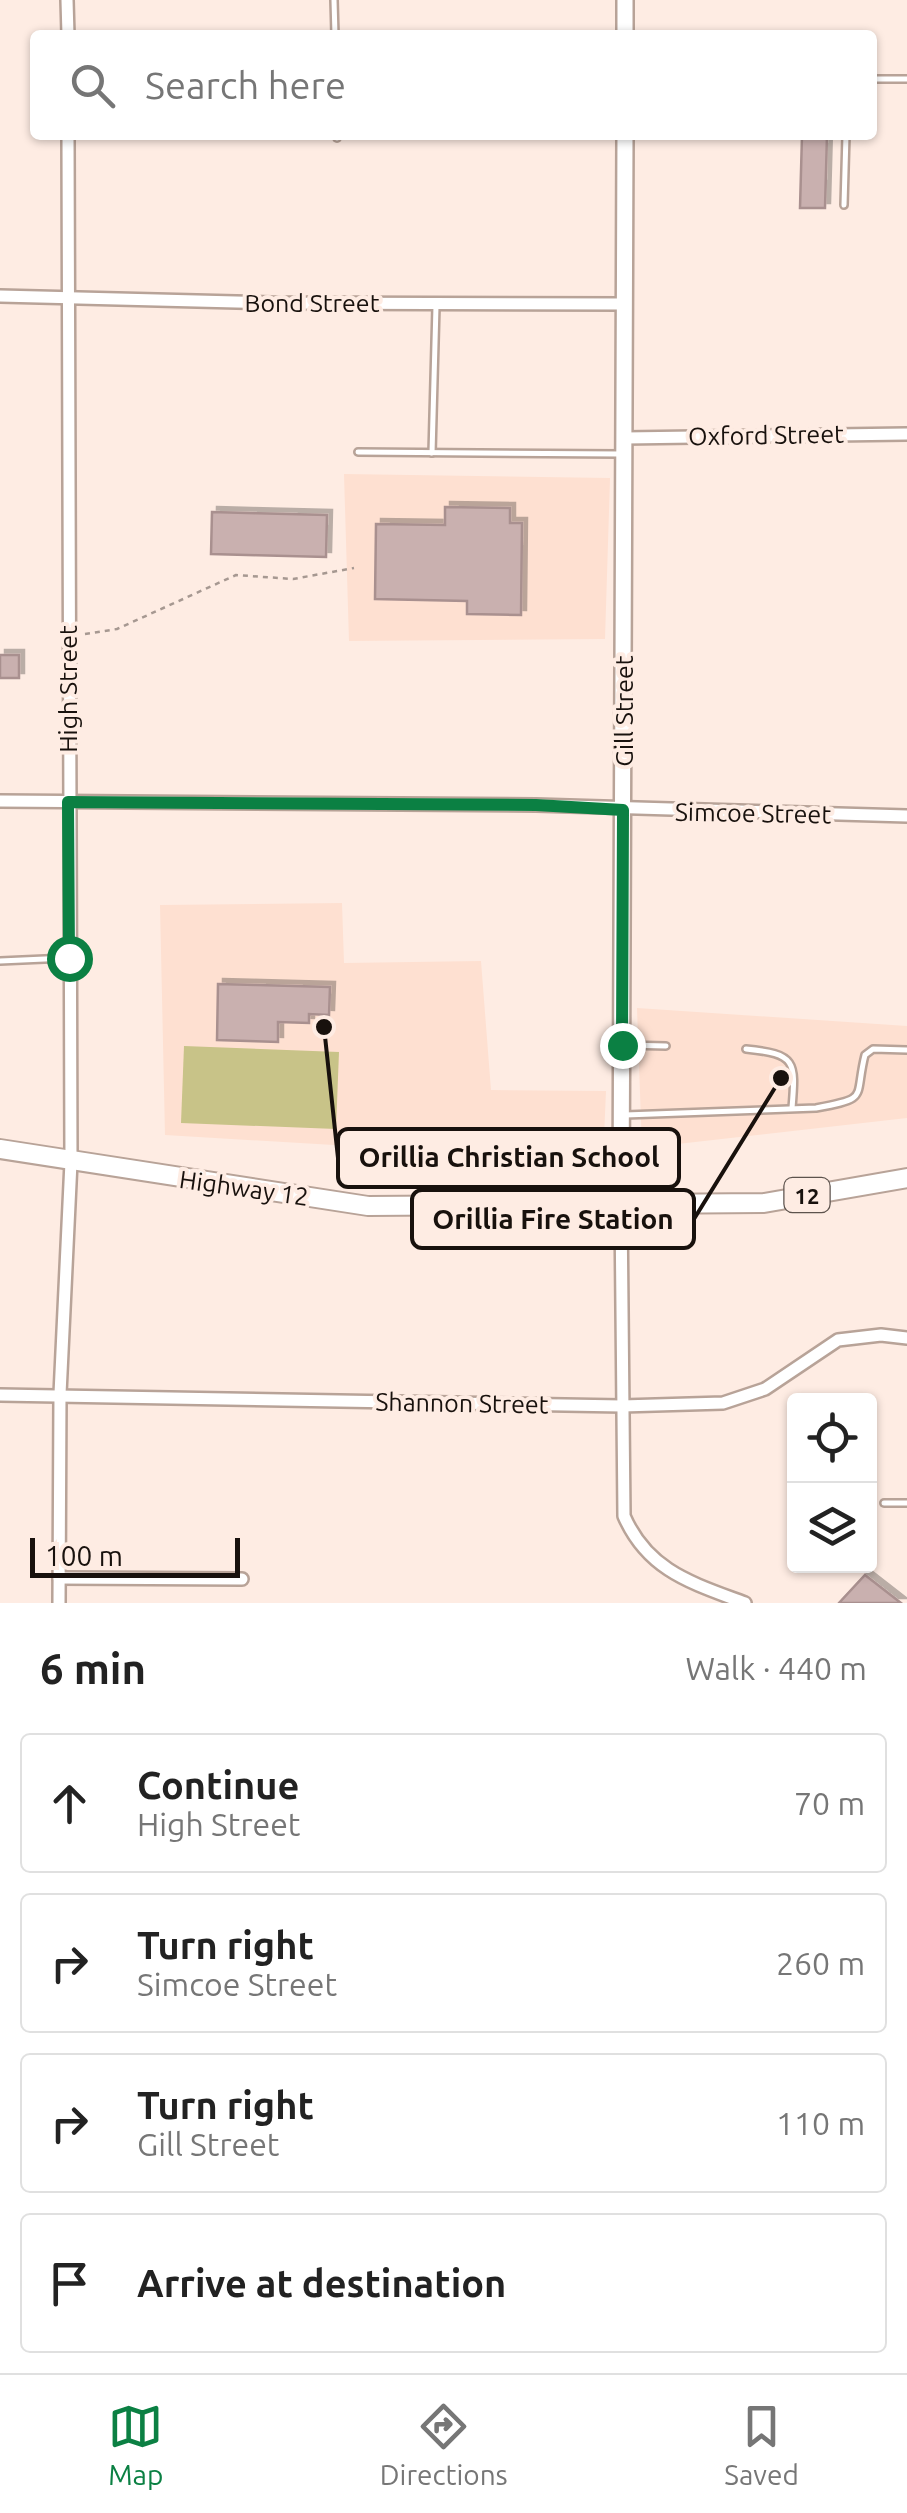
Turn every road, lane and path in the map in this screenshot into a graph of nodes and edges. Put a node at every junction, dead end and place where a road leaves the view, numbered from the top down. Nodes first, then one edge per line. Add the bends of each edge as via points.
1 (68, 0) edge
2 (334, 0) edge
3 (625, 0) edge
4 (68, 30) edge
5 (335, 30) edge
6 (625, 30) edge
7 (877, 79) edge
8 (907, 79) edge
9 (68, 140) edge
10 (625, 140) edge
11 (846, 140) edge
12 (844, 205) dead end
13 (0, 296) edge
14 (69, 298) junction
15 (436, 304) junction
16 (625, 304) junction
17 (907, 434) edge
18 (625, 446) junction
19 (358, 452) dead end
20 (432, 452) junction
21 (354, 568) dead end
22 (68, 636) junction
23 (0, 801) edge
24 (68, 802) junction
25 (623, 810) junction
26 (907, 816) edge
27 (69, 958) junction
28 (0, 962) edge
29 (622, 1045) junction
30 (666, 1046) dead end
31 (746, 1049) dead end
32 (907, 1050) edge
33 (792, 1108) junction
34 (622, 1115) junction
35 (0, 1149) edge
36 (70, 1162) junction
37 (907, 1178) edge
38 (621, 1206) junction
39 (907, 1338) edge
40 (0, 1394) edge
41 (60, 1394) junction
42 (622, 1406) junction
43 (884, 1503) dead end
44 (907, 1503) edge
45 (59, 1578) junction
46 (242, 1580) dead end
47 (59, 1603) edge
48 (746, 1603) edge

1 - 4 street
2 - 5 lane
3 - 6 main road
7 - 8 lane
9 - 14 street, High Street
10 - 16 main road, Gill Street
11 - 12 lane
13 - 14 street, Bond Street
14 - 15 street, Bond Street
14 - 22 street, High Street
15 - 16 street, Bond Street
15 - 20 lane
16 - 18 main road, Gill Street
17 - 18 street, Oxford Street
18 - 20 lane
18 - 25 main road, Gill Street
19 - 20 lane
21 - 22 path via 293,580 236,575 117,629
22 - 24 street, High Street
23 - 24 street, Simcoe Street
24 - 25 street, Simcoe Street
24 - 27 street, High Street
25 - 26 street, Simcoe Street
25 - 29 main road, Gill Street
27 - 28 lane
27 - 36 street, High Street
29 - 30 lane
29 - 34 main road, Gill Street
31 - 33 lane via 789,1059 796,1070
32 - 33 lane via 864,1055 863,1083 848,1102
33 - 34 lane
34 - 38 main road, Gill Street
35 - 36 highway, Highway 12 / 12
36 - 38 highway, Highway 12 / 12 via 368,1206
36 - 41 street, High Street
37 - 38 highway, Highway 12 / 12 via 764,1203
38 - 42 street, Gill Street
39 - 42 street, Shannon Street via 838,1340 765,1389 724,1403
40 - 41 street, Shannon Street
41 - 42 street, Shannon Street
41 - 45 street, High Street
42 - 48 street, Gill Street via 624,1516 634,1538 656,1565
43 - 44 lane
45 - 46 street
45 - 47 street, High Street

